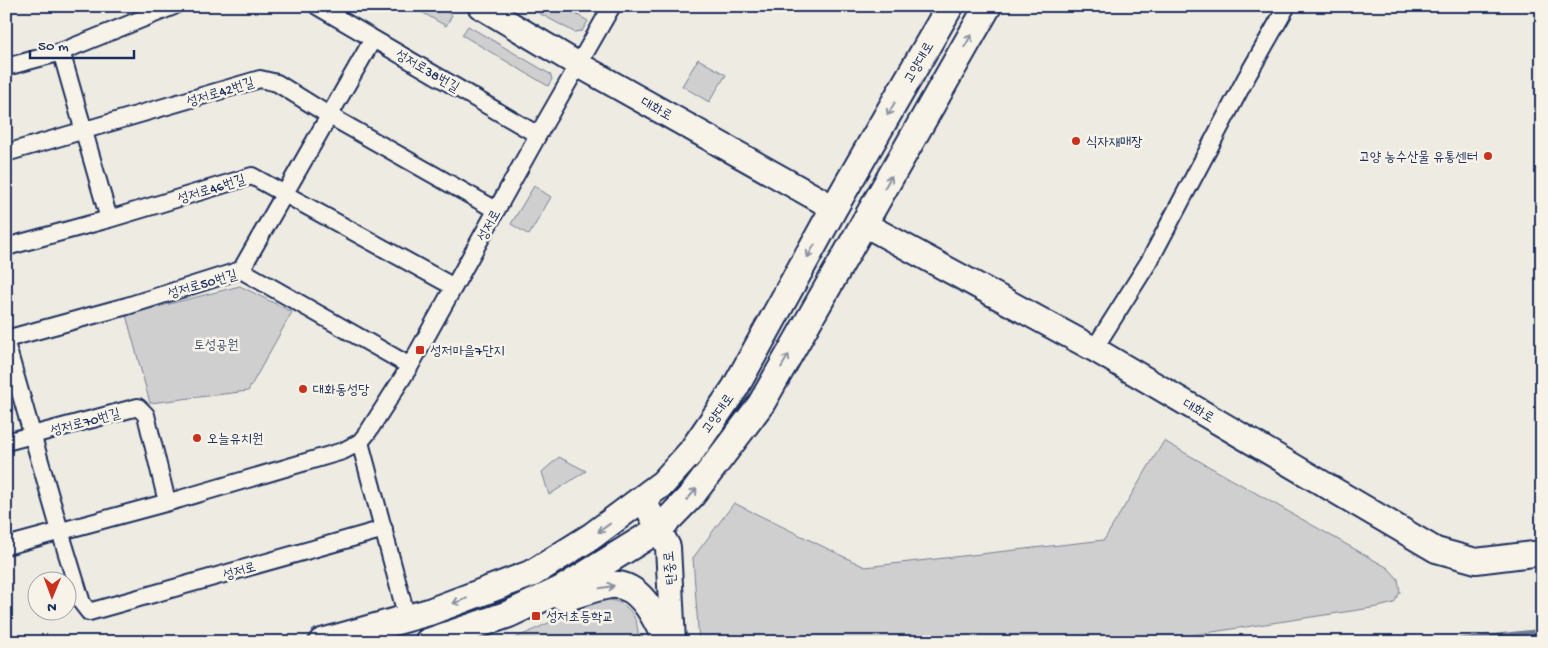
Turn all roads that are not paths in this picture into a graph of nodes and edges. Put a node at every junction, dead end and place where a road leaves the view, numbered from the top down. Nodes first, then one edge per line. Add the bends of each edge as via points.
1 (174, 6) edge
2 (317, 6) edge
3 (480, 6) edge
4 (612, 6) edge
5 (950, 6) edge
6 (988, 6) edge
7 (1287, 6) edge
8 (373, 39) junction
9 (61, 51) junction
10 (580, 66) junction
11 (6, 67) edge
12 (330, 116) junction
13 (84, 132) junction
14 (538, 135) junction
15 (6, 154) edge
16 (285, 193) junction
17 (834, 208) junction
18 (496, 210) junction
19 (109, 219) junction
20 (864, 224) junction
21 (6, 247) edge
22 (241, 270) junction
23 (454, 287) junction
24 (6, 341) edge
25 (1094, 349) junction
26 (410, 366) junction
27 (32, 435) junction
28 (6, 442) edge
29 (360, 442) junction
30 (643, 499) junction
31 (167, 502) junction
32 (384, 529) junction
33 (659, 529) junction
34 (60, 531) junction
35 (6, 546) edge
36 (1542, 553) edge
37 (509, 614) junction
38 (407, 618) junction
39 (322, 642) edge
40 (428, 642) edge
41 (667, 642) edge
42 (673, 642) edge

1 - 9 street
2 - 8 street, 성저로38번길
3 - 10 street, 대화로
4 - 10 street, 성저로
5 -> 17 main road, 고양대로
20 -> 6 main road, 고양대로
7 - 25 street via 1150,260
8 - 12 street
8 - 14 street, 성저로38번길
9 - 11 street
9 - 13 street
10 - 14 street, 성저로
10 - 17 street, 대화로
12 - 13 street, 성저로42번길 via 277,84 260,79
12 - 16 street
12 - 18 street, 성저로42번길
13 - 15 street, 성저로42번길
13 - 19 street
14 - 18 street, 성저로
16 - 19 street, 성저로46번길 via 252,176
16 - 22 street
16 - 23 street, 성저로46번길
17 -> 30 main road, 고양대로 via 735,388 691,452 663,483
18 - 23 street, 성저로
19 - 21 street, 성저로46번길
20 - 25 street, 대화로
33 -> 20 main road, 고양대로 via 692,495 761,404
22 - 24 street, 성저로50번길
22 - 26 street, 성저로50번길
23 - 26 street, 성저로
24 - 27 street, 성저로70번길
25 - 36 street, 대화로 via 1436,550 1476,561
26 - 29 street, 성저로
27 - 28 street, 성저로70번길
27 - 31 street, 성저로70번길 via 138,407 146,415
27 - 34 street, 성저로70번길
29 - 31 street, 성저로 via 343,451
29 - 32 street
30 - 33 street, 탄중로
30 -> 38 main road, 고양대로 via 534,573
31 - 34 street, 성저로
32 - 34 street, 성저로 via 90,612 82,603
32 - 38 street
33 - 37 main road, 고양대로 via 562,589
33 - 42 street, 탄중로 via 668,547
34 - 35 street, 성저로
37 - 40 main road, 고양대로
37 -> 41 main road via 610,585 621,586 642,599
38 - 39 main road, 고양대로

